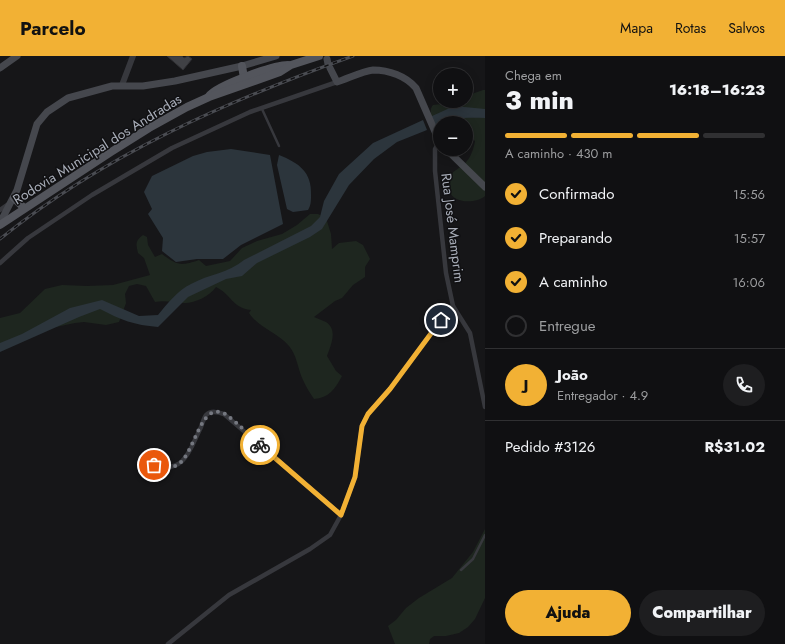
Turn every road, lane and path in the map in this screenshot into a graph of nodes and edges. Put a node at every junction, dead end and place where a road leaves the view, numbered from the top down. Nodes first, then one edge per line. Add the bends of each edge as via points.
1 (17, 56) edge
2 (133, 56) edge
3 (276, 56) edge
4 (326, 62) edge
5 (291, 65) junction
6 (242, 66) junction
7 (0, 68) edge
8 (244, 78) junction
9 (336, 82) junction
10 (122, 86) junction
11 (213, 96) junction
12 (262, 109) junction
13 (433, 128) edge
14 (279, 146) dead end
15 (435, 156) edge
16 (453, 156) edge
17 (485, 187) edge
18 (12, 199) junction
19 (24, 208) junction
20 (0, 210) edge
21 (0, 224) edge
22 (0, 263) edge
23 (453, 306) junction
24 (485, 407) edge
25 (154, 465) dead end
26 (341, 515) junction
27 (485, 535) edge
28 (461, 570) dead end
29 (168, 644) edge

1 - 7 main road
2 - 10 street
3 - 6 main road
4 - 5 main road, Rodovia Municipal dos Andradas
4 - 9 main road
5 - 8 main road, Rodovia Municipal dos Andradas via 281,65
5 - 11 main road, Rodovia Municipal dos Andradas via 280,72
6 - 8 main road
6 - 10 main road via 160,84
8 - 11 main road, Rodovia Municipal dos Andradas via 217,89
9 - 12 street
9 - 13 main road via 373,70 402,76 411,81 416,88
10 - 18 main road via 102,88 68,98 42,117 33,132
11 - 19 main road, Rodovia Municipal dos Andradas via 149,128
12 - 14 lane
12 - 22 street via 250,112 172,148 116,180 28,238
15 - 23 street, Rua José Mamprim via 446,273
16 - 17 main road
18 - 19 main road
18 - 20 street
18 - 21 main road
19 - 21 main road, Rodovia Municipal dos Andradas
23 - 24 street, Rua José Mamprim via 470,333
23 - 26 street via 364,419 355,477
25 - 26 street via 163,468 176,466 186,457 206,415 214,412 224,414
26 - 29 street via 335,527 321,542 229,595
27 - 28 lane via 473,559

